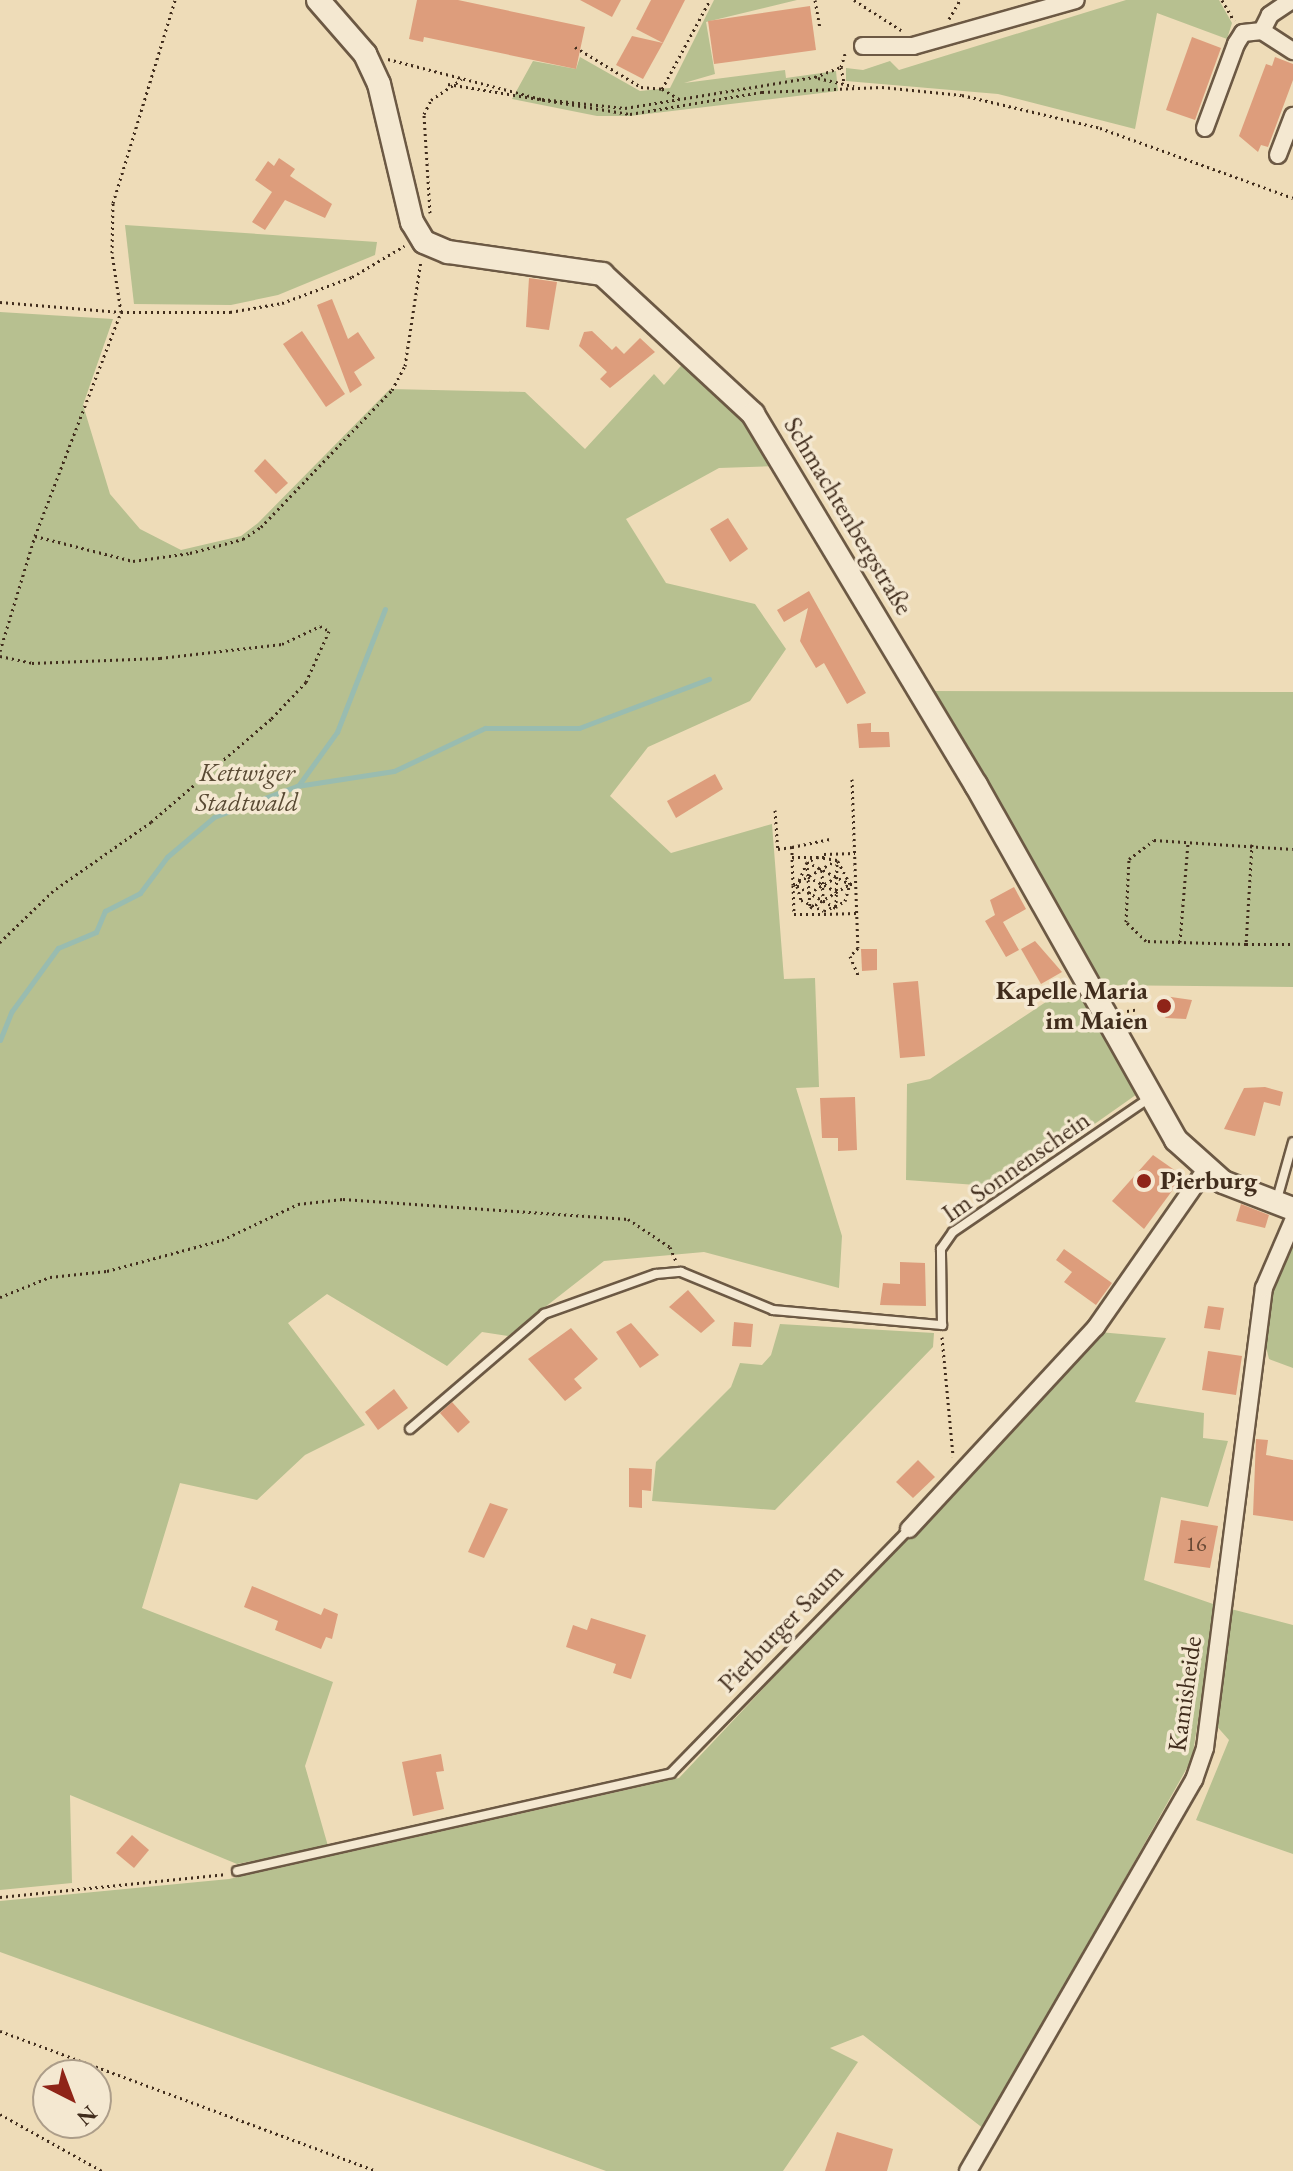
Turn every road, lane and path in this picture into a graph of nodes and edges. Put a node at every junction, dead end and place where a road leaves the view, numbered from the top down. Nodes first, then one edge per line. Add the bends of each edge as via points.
1 (175, 0) edge
2 (318, 0) edge
3 (710, 0) edge
4 (815, 0) edge
5 (854, 0) edge
6 (1076, 0) edge
7 (1222, 0) edge
8 (1292, 0) edge
9 (820, 27) dead end
10 (1262, 31) junction
11 (1243, 33) junction
12 (863, 46) dead end
13 (913, 46) junction
14 (575, 47) dead end
15 (1293, 51) edge
16 (365, 54) junction
17 (845, 54) dead end
18 (841, 67) junction
19 (815, 77) junction
20 (462, 79) junction
21 (844, 83) junction
22 (448, 84) junction
23 (857, 87) junction
24 (662, 89) junction
25 (679, 99) junction
26 (1293, 116) edge
27 (1205, 128) dead end
28 (1278, 155) dead end
29 (1293, 198) edge
30 (424, 242) junction
31 (0, 302) edge
32 (121, 312) junction
33 (35, 536) junction
34 (0, 654) edge
35 (852, 779) dead end
36 (775, 810) dead end
37 (831, 839) dead end
38 (1188, 841) junction
39 (1252, 842) junction
40 (792, 847) junction
41 (1293, 849) edge
42 (855, 853) junction
43 (824, 856) junction
44 (792, 857) junction
45 (837, 860) junction
46 (807, 862) junction
47 (822, 870) junction
48 (808, 877) junction
49 (837, 877) junction
50 (850, 884) junction
51 (856, 884) junction
52 (795, 885) junction
53 (824, 885) junction
54 (836, 891) junction
55 (809, 893) junction
56 (823, 901) junction
57 (810, 908) junction
58 (836, 908) junction
59 (824, 912) junction
60 (856, 913) junction
61 (1292, 941) edge
62 (0, 942) edge
63 (1180, 942) junction
64 (1246, 944) junction
65 (858, 975) dead end
66 (1151, 1097) junction
67 (1293, 1142) edge
68 (1205, 1171) junction
69 (1285, 1206) edge
70 (1293, 1221) edge
71 (681, 1272) junction
72 (0, 1297) edge
73 (942, 1325) junction
74 (410, 1429) dead end
75 (961, 1471) junction
76 (909, 1529) joint
77 (237, 1871) joint
78 (0, 1897) edge
79 (0, 2031) edge
80 (0, 2114) edge
81 (102, 2171) edge
82 (376, 2171) edge
83 (968, 2171) edge

1 - 32 path via 113,203 112,253
2 - 16 street
3 - 24 path
4 - 9 path
5 - 13 path via 894,21
6 - 13 street
7 - 11 path
8 - 10 street via 1270,15
10 - 11 street
10 - 15 street
11 - 27 street
12 - 13 street
14 - 24 path via 641,87
16 - 20 path
16 - 30 street via 391,122 412,222
17 - 18 path
18 - 19 path
18 - 21 path
19 - 21 path
19 - 25 path
20 - 22 path
20 - 25 path via 598,108 655,107
21 - 23 path
22 - 23 path via 630,114 762,92
22 - 30 path via 431,100 420,131 431,211
23 - 29 path via 962,95 1048,114
24 - 25 path
26 - 28 street
30 - 32 path via 399,247 352,277 282,303 230,312
30 - 33 path via 405,366 392,390 261,527 217,546 133,561
30 - 66 street, Schmachtenbergstraße via 448,252 602,274 753,414 976,785
31 - 32 path
32 - 33 path
33 - 34 path
34 - 62 path via 32,663 160,658 282,644 320,626 329,631 306,682 271,719 151,822 53,891
35 - 42 path
36 - 40 path via 778,849
37 - 40 path
38 - 39 path
38 - 63 path
38 - 63 path via 1154,840 1129,859 1126,922 1146,941
39 - 41 path
39 - 64 path
40 - 44 path
42 - 43 path
42 - 51 path
43 - 44 path
43 - 45 path
43 - 46 path
44 - 52 path
45 - 47 path
45 - 49 path
45 - 50 path
46 - 47 path
46 - 48 path
46 - 52 path
47 - 48 path
47 - 49 path
47 - 53 path
48 - 52 path
48 - 53 path
48 - 55 path
49 - 50 path
49 - 53 path
49 - 54 path
50 - 51 path
50 - 54 path
50 - 58 path
51 - 60 path
52 - 55 path
52 - 57 path
52 - 59 path via 794,914
53 - 54 path
53 - 55 path
53 - 56 path
54 - 56 path
54 - 58 path
55 - 56 path
55 - 57 path
56 - 57 path
56 - 58 path
57 - 59 path
58 - 59 path
59 - 60 path
60 - 65 path via 858,948 850,956
61 - 64 path
63 - 64 path
66 - 68 street, Schmachtenbergstraße via 1176,1140
66 - 73 lane, Im Sonnenschein via 953,1232 941,1249
67 - 69 lane
68 - 69 street
68 - 75 street, Pierburger Saum via 1096,1327
70 - 83 street, Kamisheide via 1264,1288 1205,1748 1194,1780
71 - 72 path via 670,1247 628,1219 343,1199 298,1204 222,1240 107,1271 50,1277
71 - 73 lane via 773,1310
71 - 74 lane via 656,1274 544,1314
73 - 75 path via 947,1445
75 - 76 street, Pierburger Saum
76 - 77 lane, Pierburger Saum via 671,1773
77 - 78 path
79 - 82 path
80 - 81 path

